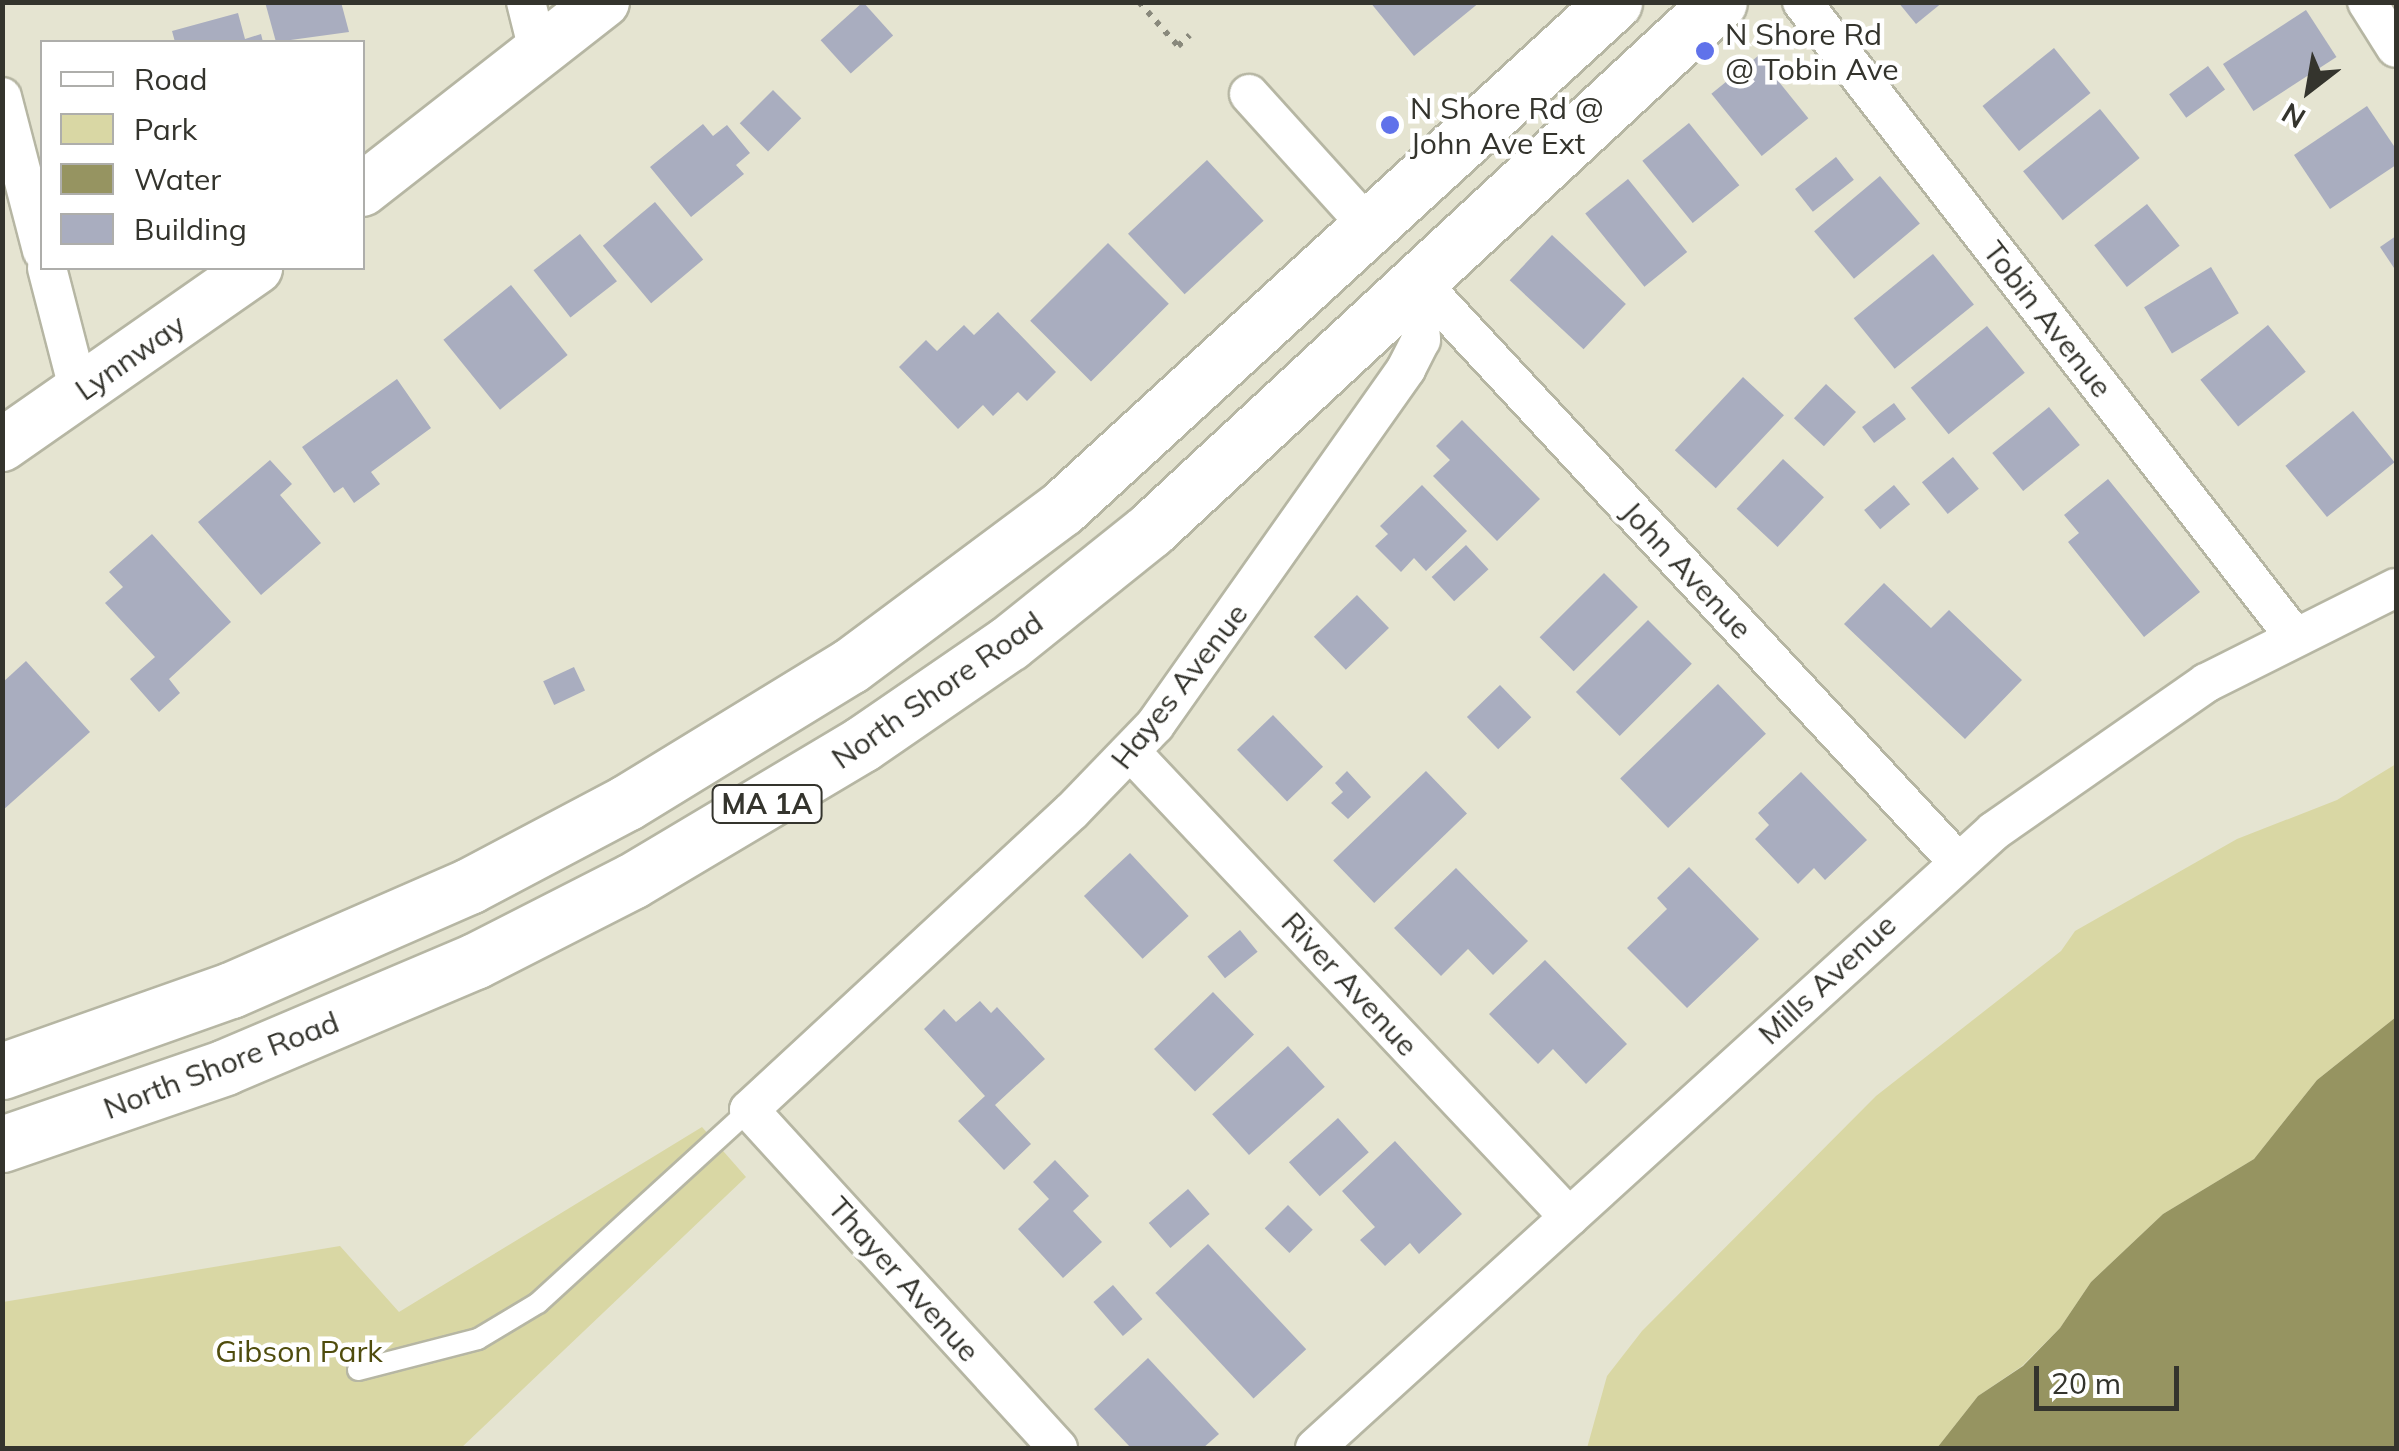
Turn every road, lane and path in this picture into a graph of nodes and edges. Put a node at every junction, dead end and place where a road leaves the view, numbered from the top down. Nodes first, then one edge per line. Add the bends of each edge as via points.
1 (526, 2) edge
2 (603, 2) edge
3 (1140, 2) edge
4 (1614, 2) edge
5 (1719, 2) edge
6 (1802, 2) edge
7 (2367, 2) edge
8 (1190, 35) dead end
9 (2396, 48) edge
10 (540, 54) junction
11 (1249, 94) dead end
12 (2, 97) edge
13 (365, 188) edge
14 (1370, 228) junction
15 (40, 243) edge
16 (48, 270) edge
17 (253, 270) edge
18 (1417, 278) junction
19 (79, 392) junction
20 (2, 445) edge
21 (2396, 588) edge
22 (2294, 636) junction
23 (1131, 752) junction
24 (1957, 861) junction
25 (2, 1071) edge
26 (749, 1110) junction
27 (2, 1144) edge
28 (1569, 1217) junction
29 (358, 1370) dead end
30 (1058, 1448) edge
31 (1316, 1448) edge

1 - 10 street
2 - 10 main road
3 - 8 path via 1178,46
4 - 14 highway, MA 1A
5 - 18 highway, North Shore Road / MA 1A
6 - 22 street, Tobin Avenue
7 - 9 street
10 - 13 main road
11 - 14 street
12 - 15 street
14 - 25 highway, MA 1A via 1062,508 921,617 773,715 610,812 403,916 231,990
16 - 19 street
17 - 19 main road, Lynnway
18 - 23 street, Hayes Avenue via 1422,340 1406,369 1196,671
18 - 24 street, John Avenue
18 - 27 highway, North Shore Road / MA 1A via 1217,471 1082,588 786,792 617,890 410,990 225,1067
19 - 20 main road, Lynnway
21 - 22 street, Mills Avenue
22 - 24 street, Mills Avenue via 2134,728
23 - 26 street, Hayes Avenue
23 - 28 street, River Avenue
24 - 28 street, Mills Avenue
26 - 29 lane via 538,1303 478,1339
26 - 30 street, Thayer Avenue
28 - 31 street, Mills Avenue

